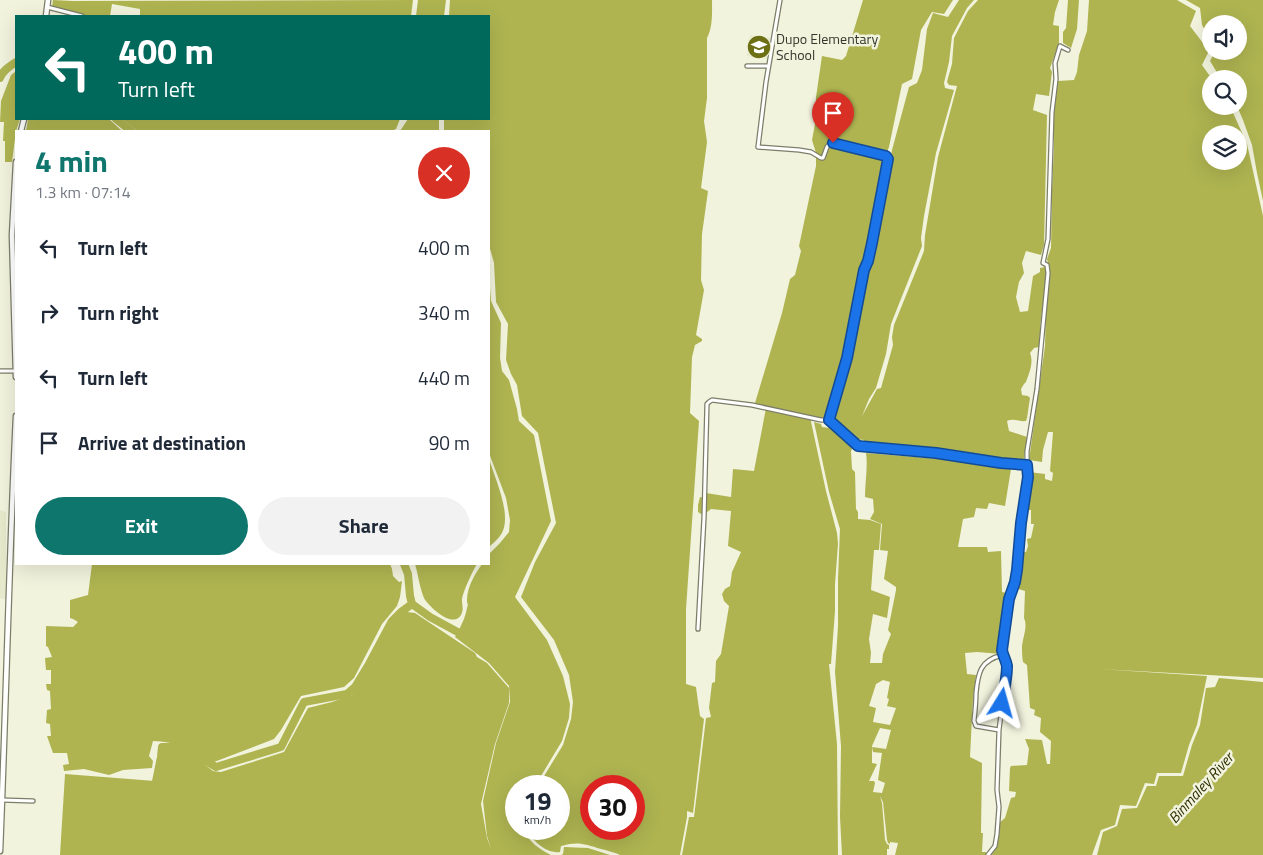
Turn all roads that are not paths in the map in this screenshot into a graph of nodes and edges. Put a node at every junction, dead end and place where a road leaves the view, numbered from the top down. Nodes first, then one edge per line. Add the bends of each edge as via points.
1 (48, 0) edge
2 (780, 0) edge
3 (47, 7) junction
4 (46, 15) edge
5 (78, 15) edge
6 (1068, 50) dead end
7 (747, 66) dead end
8 (768, 66) junction
9 (15, 218) edge
10 (14, 249) edge
11 (15, 270) edge
12 (0, 371) edge
13 (15, 371) edge
14 (830, 421) junction
15 (15, 437) edge
16 (1027, 465) junction
17 (698, 629) dead end
18 (1003, 655) junction
19 (999, 730) junction
20 (2, 800) junction
21 (33, 801) dead end
22 (0, 851) edge
23 (988, 855) edge

1 - 3 street
2 - 8 street
3 - 4 street
3 - 5 street
6 - 16 street via 1060,46 1056,63 1048,239 1043,263 1047,265 1048,273
7 - 8 street
8 - 14 street via 759,147 799,150 823,158 829,144 833,143 888,159 847,358
9 - 10 street
10 - 11 street
12 - 13 street
14 - 16 street via 856,445
14 - 17 street via 752,405 709,402
15 - 20 street
16 - 18 street via 1017,570 1009,599
18 - 19 street via 1007,668
18 - 19 street via 994,657 981,668 974,721 976,726
19 - 23 street via 998,822 995,844
20 - 21 street
20 - 22 street

